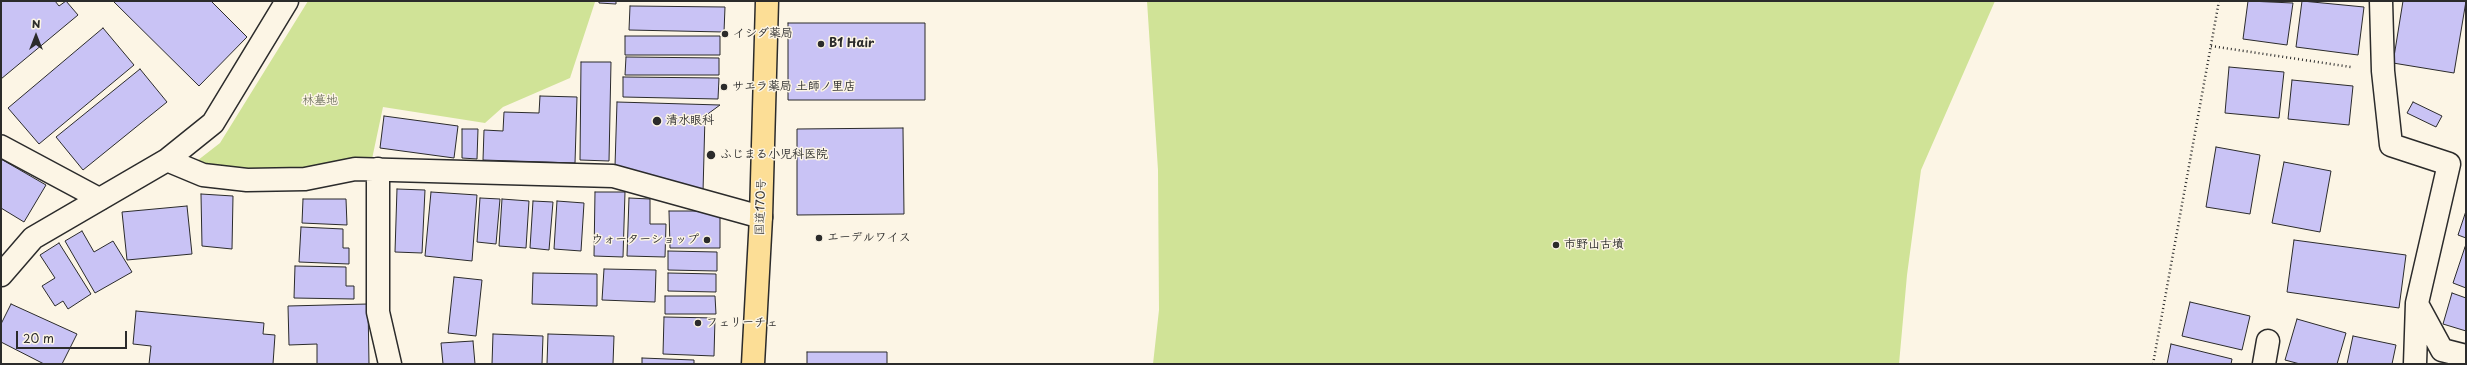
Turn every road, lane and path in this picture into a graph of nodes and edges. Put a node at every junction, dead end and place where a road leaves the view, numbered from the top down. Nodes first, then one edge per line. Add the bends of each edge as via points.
1 (287, 1) edge
2 (767, 1) edge
3 (2219, 1) edge
4 (2380, 1) edge
5 (2211, 46) junction
6 (2383, 71) junction
7 (1, 146) edge
8 (167, 160) junction
9 (2458, 167) edge
10 (378, 169) junction
11 (100, 199) junction
12 (762, 217) junction
13 (1, 275) edge
14 (2417, 303) junction
15 (2268, 341) dead end
16 (2466, 356) edge
17 (390, 364) edge
18 (753, 364) edge
19 (2153, 364) edge
20 (2264, 364) edge
21 (2415, 364) edge

1 - 8 street via 213,123
2 - 12 highway, 国道170号
3 - 5 path
4 - 6 street
5 - 6 path
5 - 19 path
6 - 9 street via 2391,145
7 - 11 lane
8 - 10 street via 204,175 247,180 305,179 355,169
8 - 11 street
9 - 14 street
10 - 12 street via 613,176
10 - 17 street via 378,312
11 - 13 street via 33,238
12 - 18 highway, 国道170号
14 - 16 street via 2442,350
14 - 21 street
15 - 20 street

